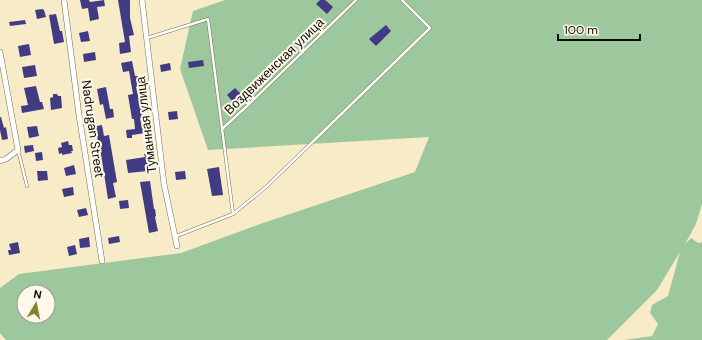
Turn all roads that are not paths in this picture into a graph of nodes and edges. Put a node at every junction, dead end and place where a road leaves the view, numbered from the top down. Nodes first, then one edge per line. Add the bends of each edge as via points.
1 (64, 0) edge
2 (142, 0) edge
3 (356, 0) edge
4 (402, 0) edge
5 (147, 38) junction
6 (0, 52) edge
7 (222, 129) junction
8 (18, 150) junction
9 (0, 161) edge
10 (27, 186) dead end
11 (233, 214) junction
12 (174, 237) junction
13 (177, 246) dead end
14 (102, 261) dead end

1 - 14 street, Nadrugan Street
2 - 5 street, Туманная улица
3 - 7 lane, Воздвиженская улица
4 - 11 lane via 430,28 266,187
5 - 7 lane via 208,19
5 - 12 street, Туманная улица via 163,177
6 - 8 street
7 - 11 lane
8 - 9 street
8 - 10 lane
11 - 12 lane
12 - 13 street, Туманная улица

